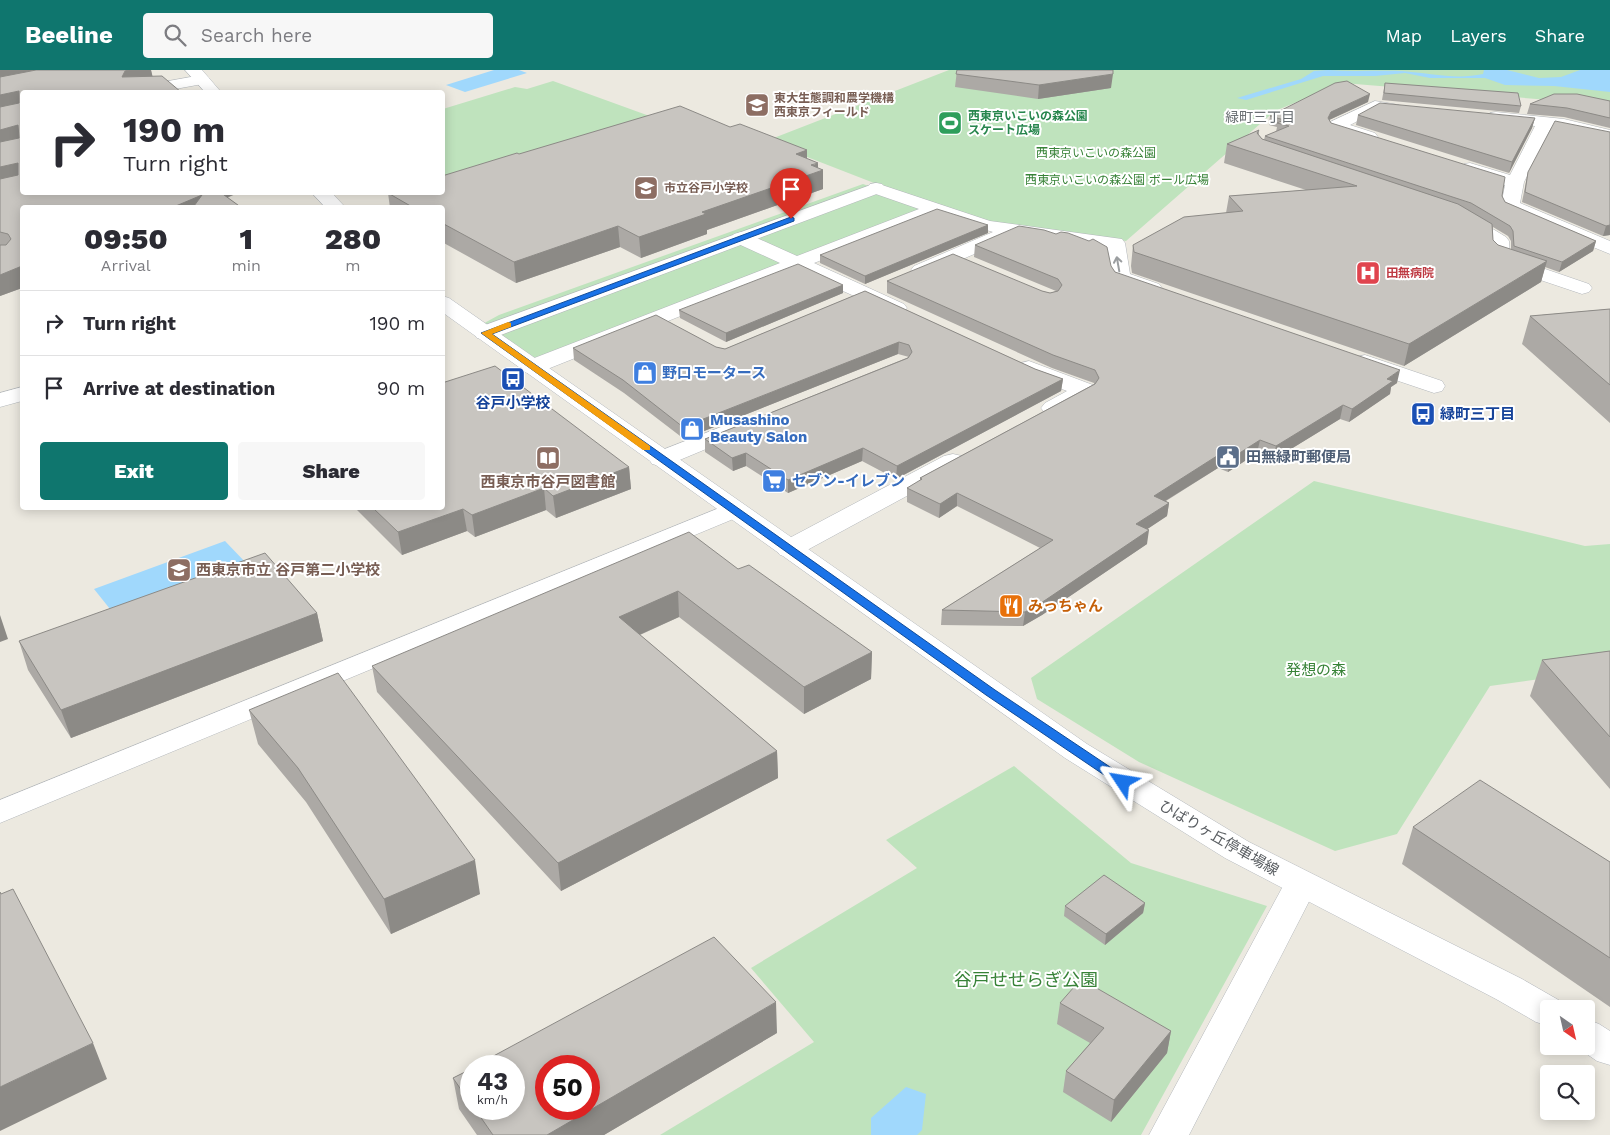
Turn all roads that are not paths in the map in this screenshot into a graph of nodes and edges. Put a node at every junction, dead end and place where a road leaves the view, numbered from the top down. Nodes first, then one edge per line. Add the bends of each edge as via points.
1 (197, 75) edge
2 (142, 90) edge
3 (211, 90) edge
4 (1412, 109) edge
5 (1478, 115) edge
6 (1545, 122) junction
7 (1610, 135) edge
8 (1383, 141) edge
9 (1459, 164) edge
10 (1515, 182) junction
11 (323, 195) edge
12 (334, 205) edge
13 (935, 209) junction
14 (1442, 212) edge
15 (1016, 230) junction
16 (741, 238) junction
17 (1610, 248) edge
18 (953, 257) junction
19 (799, 263) junction
20 (979, 268) edge
21 (1582, 288) dead end
22 (866, 294) junction
23 (1174, 295) edge
24 (445, 304) edge
25 (840, 305) edge
26 (659, 318) junction
27 (920, 318) edge
28 (684, 330) edge
29 (486, 333) junction
30 (1350, 357) edge
31 (1008, 359) edge
32 (532, 367) junction
33 (1434, 386) dead end
34 (20, 395) edge
35 (0, 400) edge
36 (1034, 418) edge
37 (755, 421) edge
38 (974, 450) edge
39 (661, 459) junction
40 (734, 510) junction
41 (790, 549) junction
42 (0, 812) edge
43 (1301, 884) junction
44 (1540, 1007) edge
45 (1595, 1040) edge
46 (1610, 1050) edge
47 (1169, 1135) edge

1 - 2 street
1 - 3 street
4 - 8 street via 1375,106 1336,126
5 - 6 street
6 - 7 street
6 - 10 street
9 - 10 street
10 - 17 street via 1510,206
11 - 12 street
13 - 15 street via 987,226
13 - 16 street via 876,188
13 - 19 street
14 - 21 street via 1461,218 1499,242 1500,260
15 - 18 street
23 -> 15 street via 1121,278 1115,243
16 - 19 street
16 - 29 street
18 - 20 street
18 - 22 street
19 - 22 street
19 - 26 street
22 - 25 street
22 - 27 street
24 - 29 street, ひばりヶ丘停車場線
26 - 28 street
26 - 32 street
29 - 32 street, ひばりヶ丘停車場線
30 - 33 street
31 - 36 street via 1085,390
32 - 39 street, ひばりヶ丘停車場線
34 - 35 street
37 - 39 street
38 - 41 street
39 - 40 street, ひばりヶ丘停車場線
40 - 41 street, ひばりヶ丘停車場線
40 - 42 street
41 - 43 street, ひばりヶ丘停車場線 via 1076,752 1210,835
43 - 44 street, ひばりヶ丘停車場線
43 - 47 street
45 - 46 street

